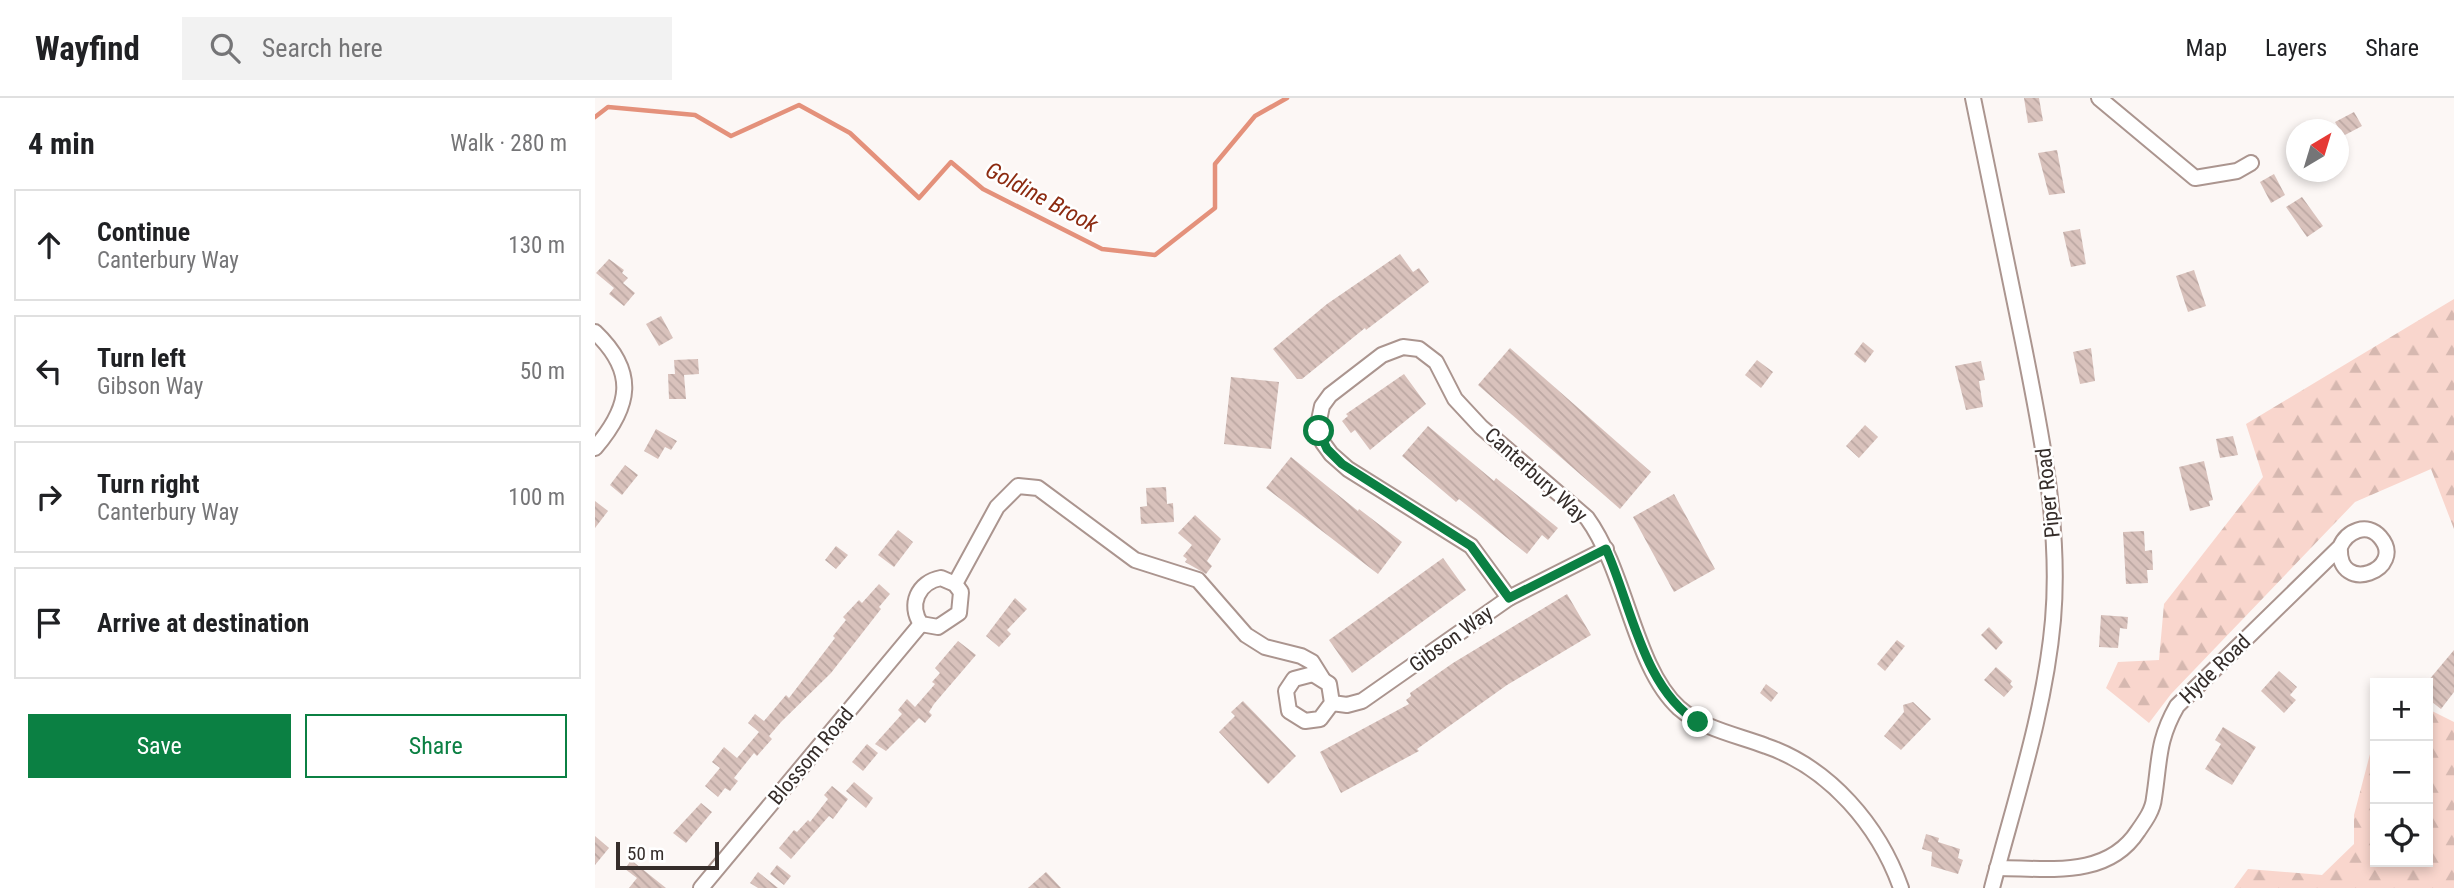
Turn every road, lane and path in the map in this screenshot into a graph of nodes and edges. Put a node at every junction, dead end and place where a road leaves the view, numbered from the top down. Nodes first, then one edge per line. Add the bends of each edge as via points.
1 (1973, 98) edge
2 (2099, 98) edge
3 (2251, 163) dead end
4 (595, 332) edge
5 (595, 448) edge
6 (2340, 547) dead end
7 (1606, 549) junction
8 (955, 584) junction
9 (1509, 598) junction
10 (921, 624) junction
11 (1322, 678) junction
12 (1332, 703) junction
13 (1997, 868) junction
14 (701, 888) edge
15 (1901, 888) edge
16 (1991, 888) edge

1 - 13 street, Piper Road via 2044,450 2054,552 2048,654
2 - 3 street via 2195,178 2237,171
4 - 5 street via 619,362 625,381 620,410
6 - 13 street, Hyde Road via 2177,706 2161,739 2154,802 2129,846 2106,861 2078,869
7 - 9 street, Gibson Way
7 - 9 street, Canterbury Way via 1582,513 1460,405 1432,358 1414,347 1388,352 1326,400 1318,418 1323,443 1348,469 1471,546
7 - 15 street, Canterbury Way via 1652,670 1673,702 1698,722 1786,753 1814,770 1863,819
8 - 10 street via 962,602 954,619 939,626
8 - 10 street via 941,578 921,589 914,611
8 - 11 street via 997,507 1018,486 1030,485 1135,560 1198,580 1246,635 1265,648 1312,662
9 - 12 street, Gibson Way via 1378,692 1352,704
10 - 14 street, Blossom Road
11 - 12 street via 1331,688
11 - 12 street, Gibson Way via 1309,674 1294,679 1286,691 1287,707 1297,719 1313,721 1327,714
13 - 16 street, Piper Road

